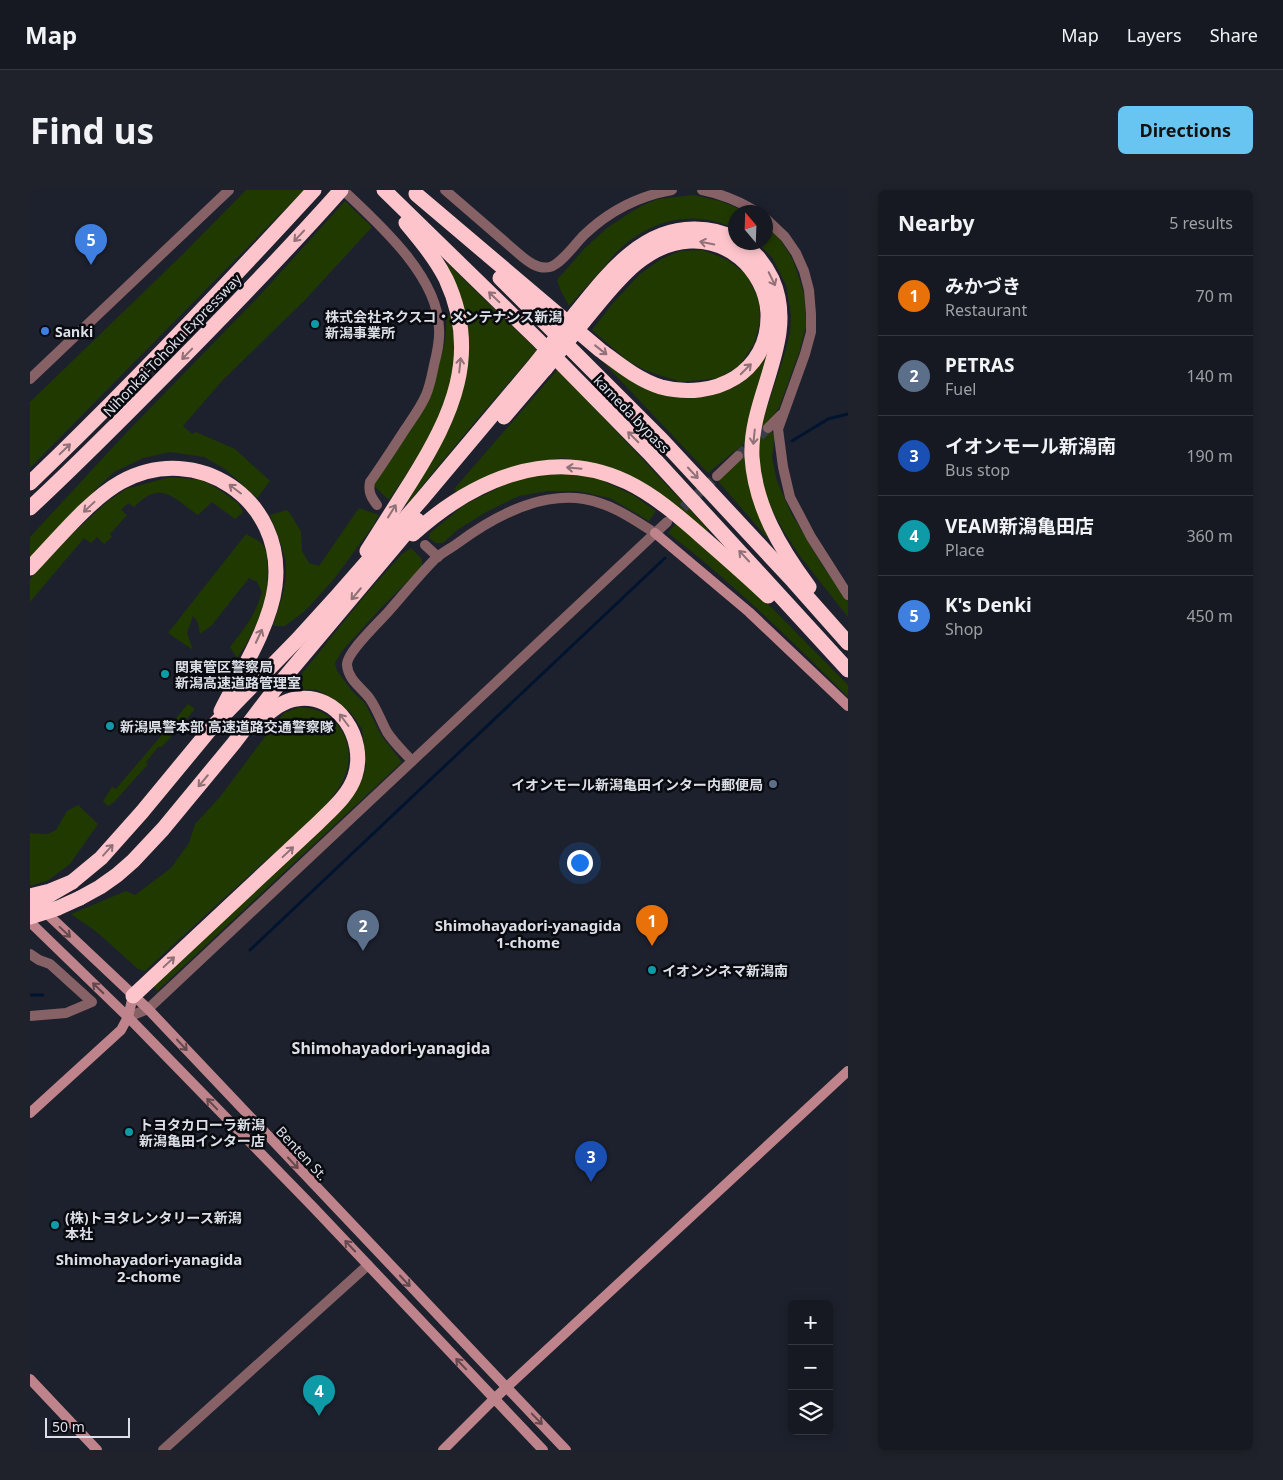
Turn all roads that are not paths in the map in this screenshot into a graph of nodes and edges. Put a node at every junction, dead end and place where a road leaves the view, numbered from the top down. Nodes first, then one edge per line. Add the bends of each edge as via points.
1 (229, 190) edge
2 (314, 190) edge
3 (375, 190) edge
4 (384, 190) edge
5 (445, 190) edge
6 (672, 190) edge
7 (702, 190) edge
8 (414, 192) edge
9 (338, 193) edge
10 (745, 205) edge
11 (773, 226) edge
12 (728, 236) edge
13 (751, 250) edge
14 (580, 317) junction
15 (541, 365) junction
16 (30, 379) edge
17 (783, 413) junction
18 (768, 428) tunnel mouth
19 (738, 456) tunnel mouth
20 (85, 457) junction
21 (717, 476) tunnel mouth
22 (30, 483) edge
23 (377, 505) dead end
24 (30, 508) edge
25 (30, 515) edge
26 (667, 522) tunnel mouth
27 (655, 533) junction
28 (425, 545) dead end
29 (438, 557) junction
30 (30, 568) edge
31 (371, 576) junction
32 (848, 595) edge
33 (337, 596) junction
34 (848, 633) edge
35 (848, 643) edge
36 (848, 670) edge
37 (848, 706) edge
38 (213, 726) junction
39 (234, 743) junction
40 (412, 761) junction
41 (72, 882) junction
42 (30, 897) edge
43 (30, 904) edge
44 (30, 917) edge
45 (30, 922) edge
46 (33, 958) edge
47 (133, 996) junction
48 (148, 1009) junction
49 (30, 1016) edge
50 (128, 1017) junction
51 (848, 1071) edge
52 (30, 1113) edge
53 (368, 1265) junction
54 (30, 1379) edge
55 (507, 1389) junction
56 (494, 1400) junction
57 (96, 1450) edge
58 (163, 1450) edge
59 (444, 1450) edge
60 (543, 1450) edge
61 (566, 1450) edge

1 - 16 street
22 -> 2 highway, Nihonkai-Tohoku Expressway via 150,366
33 -> 3 highway via 434,444 453,400 460,367 459,321 445,277 418,238
36 -> 4 highway, kameda bypass via 649,453
5 - 6 street via 519,254 539,267 550,267 560,260 601,220 618,209 654,193
7 - 10 street via 719,193
8 -> 14 highway via 600,350 644,380 660,386 688,391 716,388 728,383 755,358 761,347 768,314 757,278 732,251 709,242 683,241 658,249 635,264
8 -> 35 highway, kameda bypass via 662,440
9 -> 20 highway, Nihonkai-Tohoku Expressway
9 - 23 street via 369,214 417,268 436,306 440,326 439,347 426,395 370,482 371,498
11 - 17 street via 796,252 809,290 811,332
12 - 14 highway via 705,229 683,230 647,242 618,265
13 -> 34 highway via 770,275 781,314 778,341 753,436 752,454 758,492 780,544 820,602
14 - 15 highway, bridge
15 - 31 highway
15 - 33 highway
17 - 18 street
17 - 32 street via 778,429 790,497 811,538
19 - 21 street
20 - 24 highway, Nihonkai-Tohoku Expressway
20 - 25 highway
26 - 27 street
27 - 29 street via 605,504 561,498 533,503 495,518
27 - 37 street via 749,612
27 - 40 street
28 - 29 street
29 - 40 street via 365,636 346,662 353,680 369,698 389,734
38 -> 30 highway via 263,626 275,587 275,558 266,528 259,513 238,490 207,473 190,469 172,468 137,474 104,493
36 -> 31 highway via 659,501 626,482 593,470 543,467 511,474 476,488 423,526
31 -> 39 highway via 275,689
33 - 38 highway
41 -> 38 highway via 101,858
39 -> 44 highway, bridge via 163,829 117,875 80,898
47 -> 39 highway via 331,811 344,797 356,775 358,751 347,721 333,707 314,699 295,699 277,707
40 - 48 street
41 - 42 highway, bridge
41 - 43 highway, bridge
42 -> 47 street, Benten St.
50 -> 45 street, Benten St.
46 - 49 street via 50,964 92,1002 66,1013
47 - 48 street, Benten St.
47 - 50 street
48 - 50 street
48 -> 55 street, Benten St.
50 - 52 street via 121,1030
53 -> 50 street, Benten St.
51 - 55 street
56 -> 53 street, Benten St.
53 - 58 street
54 - 57 street
55 - 56 street
55 -> 61 street, Benten St.
56 - 59 street
56 - 60 street, Benten St.

